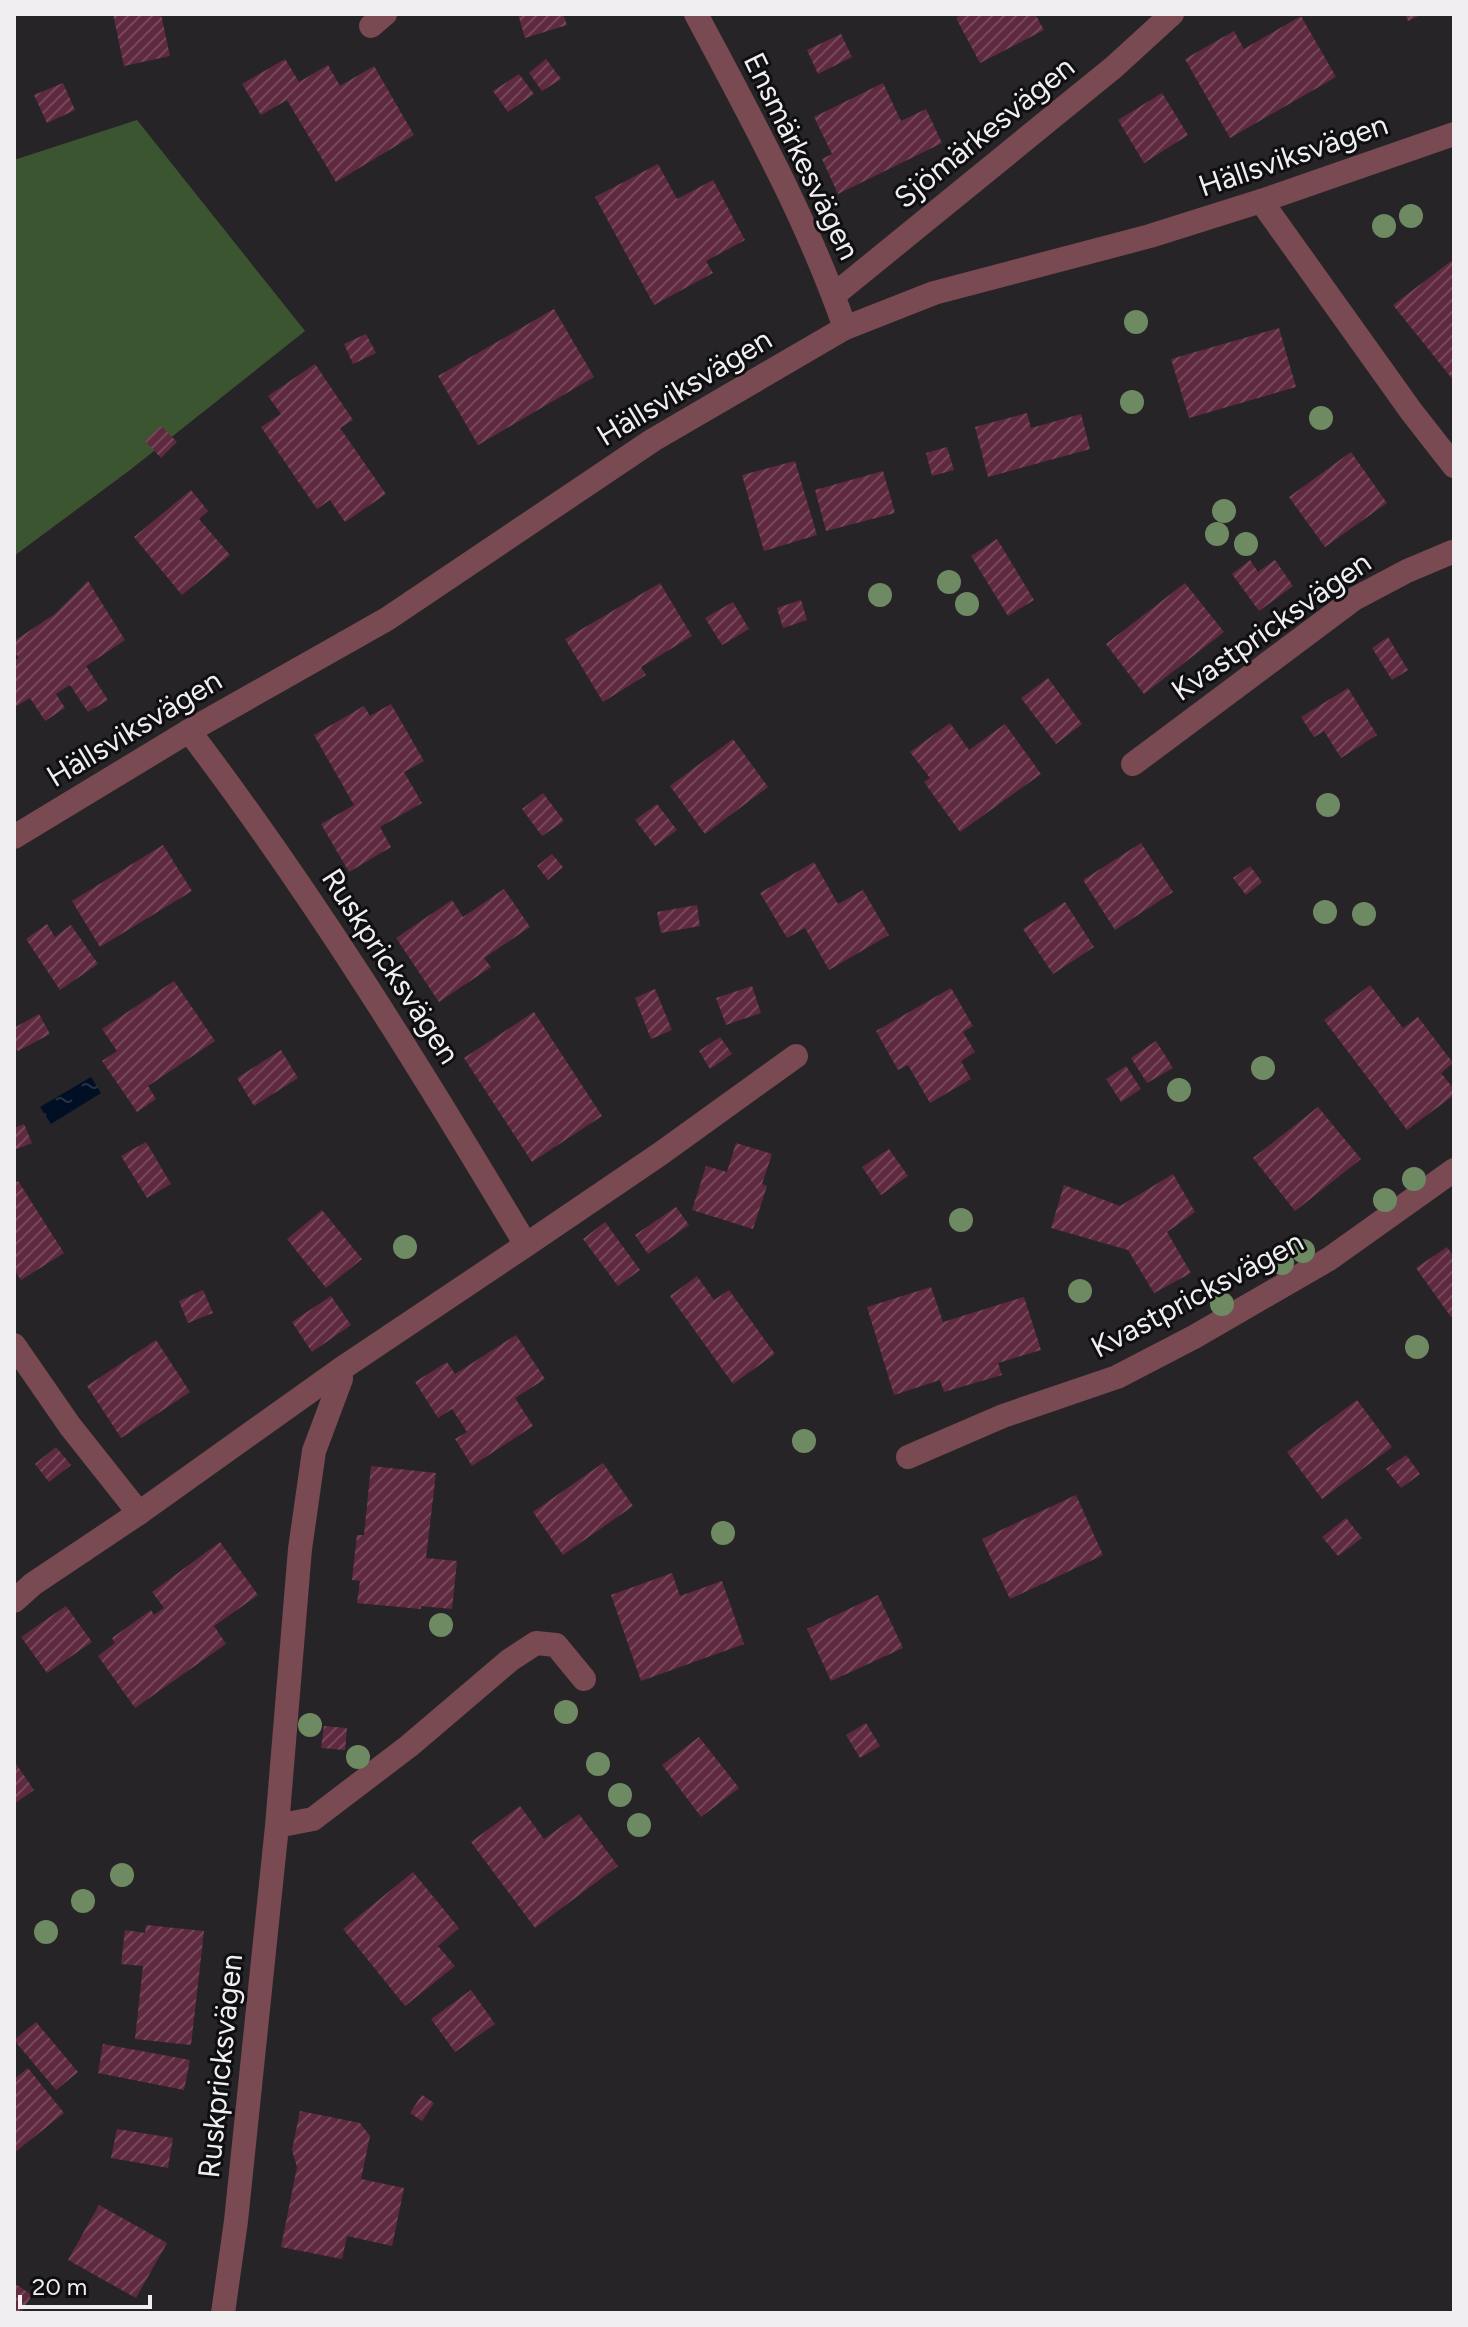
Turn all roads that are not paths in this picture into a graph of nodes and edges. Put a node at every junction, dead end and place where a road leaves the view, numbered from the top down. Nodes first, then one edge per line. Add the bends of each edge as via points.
1 (696, 14) edge
2 (1172, 14) edge
3 (1454, 134) edge
4 (1261, 201) junction
5 (834, 295) junction
6 (845, 328) junction
7 (1454, 466) edge
8 (1453, 553) edge
9 (189, 731) junction
10 (1133, 764) dead end
11 (14, 837) edge
12 (796, 1056) dead end
13 (1454, 1170) edge
14 (526, 1245) junction
15 (14, 1345) edge
16 (341, 1369) junction
17 (908, 1457) dead end
18 (139, 1513) junction
19 (14, 1601) edge
20 (584, 1679) dead end
21 (277, 1826) junction
22 (223, 2313) edge

1 - 5 street, Ensmärkesvägen via 770,153
2 - 5 street, Sjömärkesvägen
3 - 4 street, Hällsviksvägen
4 - 6 street, Hällsviksvägen via 934,293
4 - 7 street
5 - 6 street, Ensmärkesvägen
6 - 9 street, Hällsviksvägen via 653,440 387,619
8 - 10 street, Kvastpricksvägen via 1354,599
9 - 11 street, Hällsviksvägen
9 - 14 street, Ruskpricksvägen via 281,856 421,1069
12 - 14 street
13 - 17 street, Kvastpricksvägen via 1329,1259 1194,1337 1117,1377 1003,1416
14 - 16 street
15 - 18 street
16 - 18 street
16 - 21 street, Ruskpricksvägen via 314,1451 300,1549
18 - 19 street
20 - 21 street via 556,1645 536,1643 313,1819
21 - 22 street, Ruskpricksvägen

